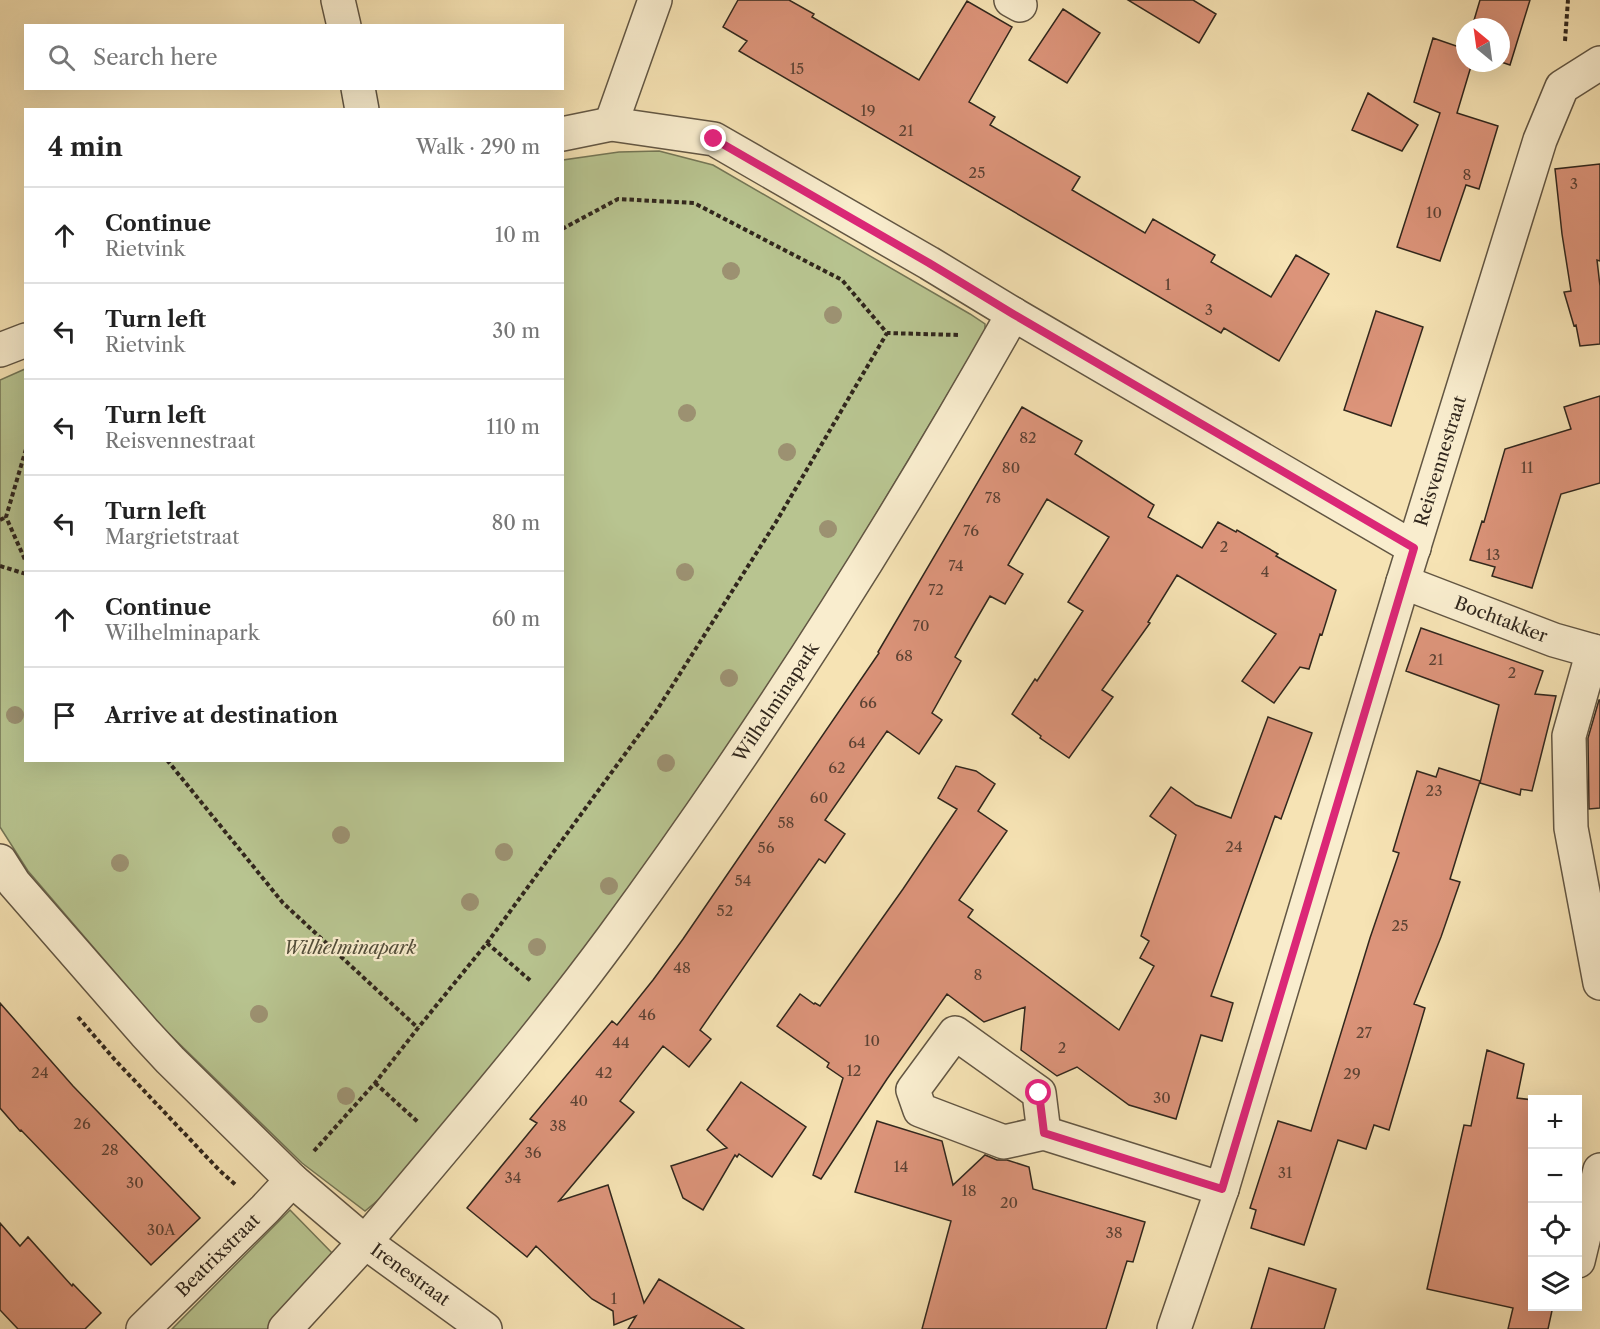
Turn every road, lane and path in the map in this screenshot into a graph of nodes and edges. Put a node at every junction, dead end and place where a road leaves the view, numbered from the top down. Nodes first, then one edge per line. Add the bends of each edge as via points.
1 (338, 0) edge
2 (655, 0) edge
3 (344, 24) edge
4 (1600, 63) edge
5 (358, 90) edge
6 (362, 108) edge
7 (611, 124) junction
8 (564, 134) edge
9 (564, 228) edge
10 (1007, 325) junction
11 (887, 333) junction
12 (24, 341) edge
13 (0, 350) edge
14 (24, 456) edge
15 (6, 517) junction
16 (0, 520) edge
17 (1414, 548) junction
18 (24, 558) edge
19 (0, 566) edge
20 (24, 573) edge
21 (1403, 582) junction
22 (1596, 652) edge
23 (169, 762) edge
24 (0, 861) edge
25 (487, 944) junction
26 (1600, 982) edge
27 (560, 1006) junction
28 (418, 1028) junction
29 (375, 1083) junction
30 (1044, 1133) dead end
31 (446, 1146) junction
32 (1600, 1170) edge
33 (292, 1180) junction
34 (1222, 1189) junction
35 (364, 1242) junction
36 (1579, 1257) edge
37 (143, 1329) edge
38 (285, 1329) edge
39 (485, 1329) edge
40 (1174, 1329) edge

1 - 3 street
2 - 7 street
4 - 17 street, Reisvennestraat via 1562,87 1540,140
5 - 6 street
7 - 8 street
7 - 10 street via 714,139 918,257
9 - 11 path via 618,199 694,203 842,280
10 - 11 path
10 - 17 street
10 - 27 street, Wilhelminapark via 821,634 719,787
11 - 25 path via 776,522 655,713
12 - 13 street
14 - 15 path
15 - 16 path
15 - 18 path
17 - 21 street, Reisvennestraat
19 - 20 path
21 - 22 street, Bochtakker via 1554,640
21 - 34 street, Reisvennestraat
22 - 26 street via 1569,736 1572,828
23 - 28 path via 284,903
24 - 33 street via 14,883 145,1033
25 - 27 path
25 - 28 path
27 - 31 street, Wilhelminapark
28 - 29 path
29 - 31 path
29 - 33 path
30 - 34 street
31 - 35 street, Wilhelminapark
32 - 36 street
33 - 35 street
33 - 37 street, Beatrixstraat
34 - 40 street, Reisvennestraat
35 - 38 street
35 - 39 street, Irenestraat

